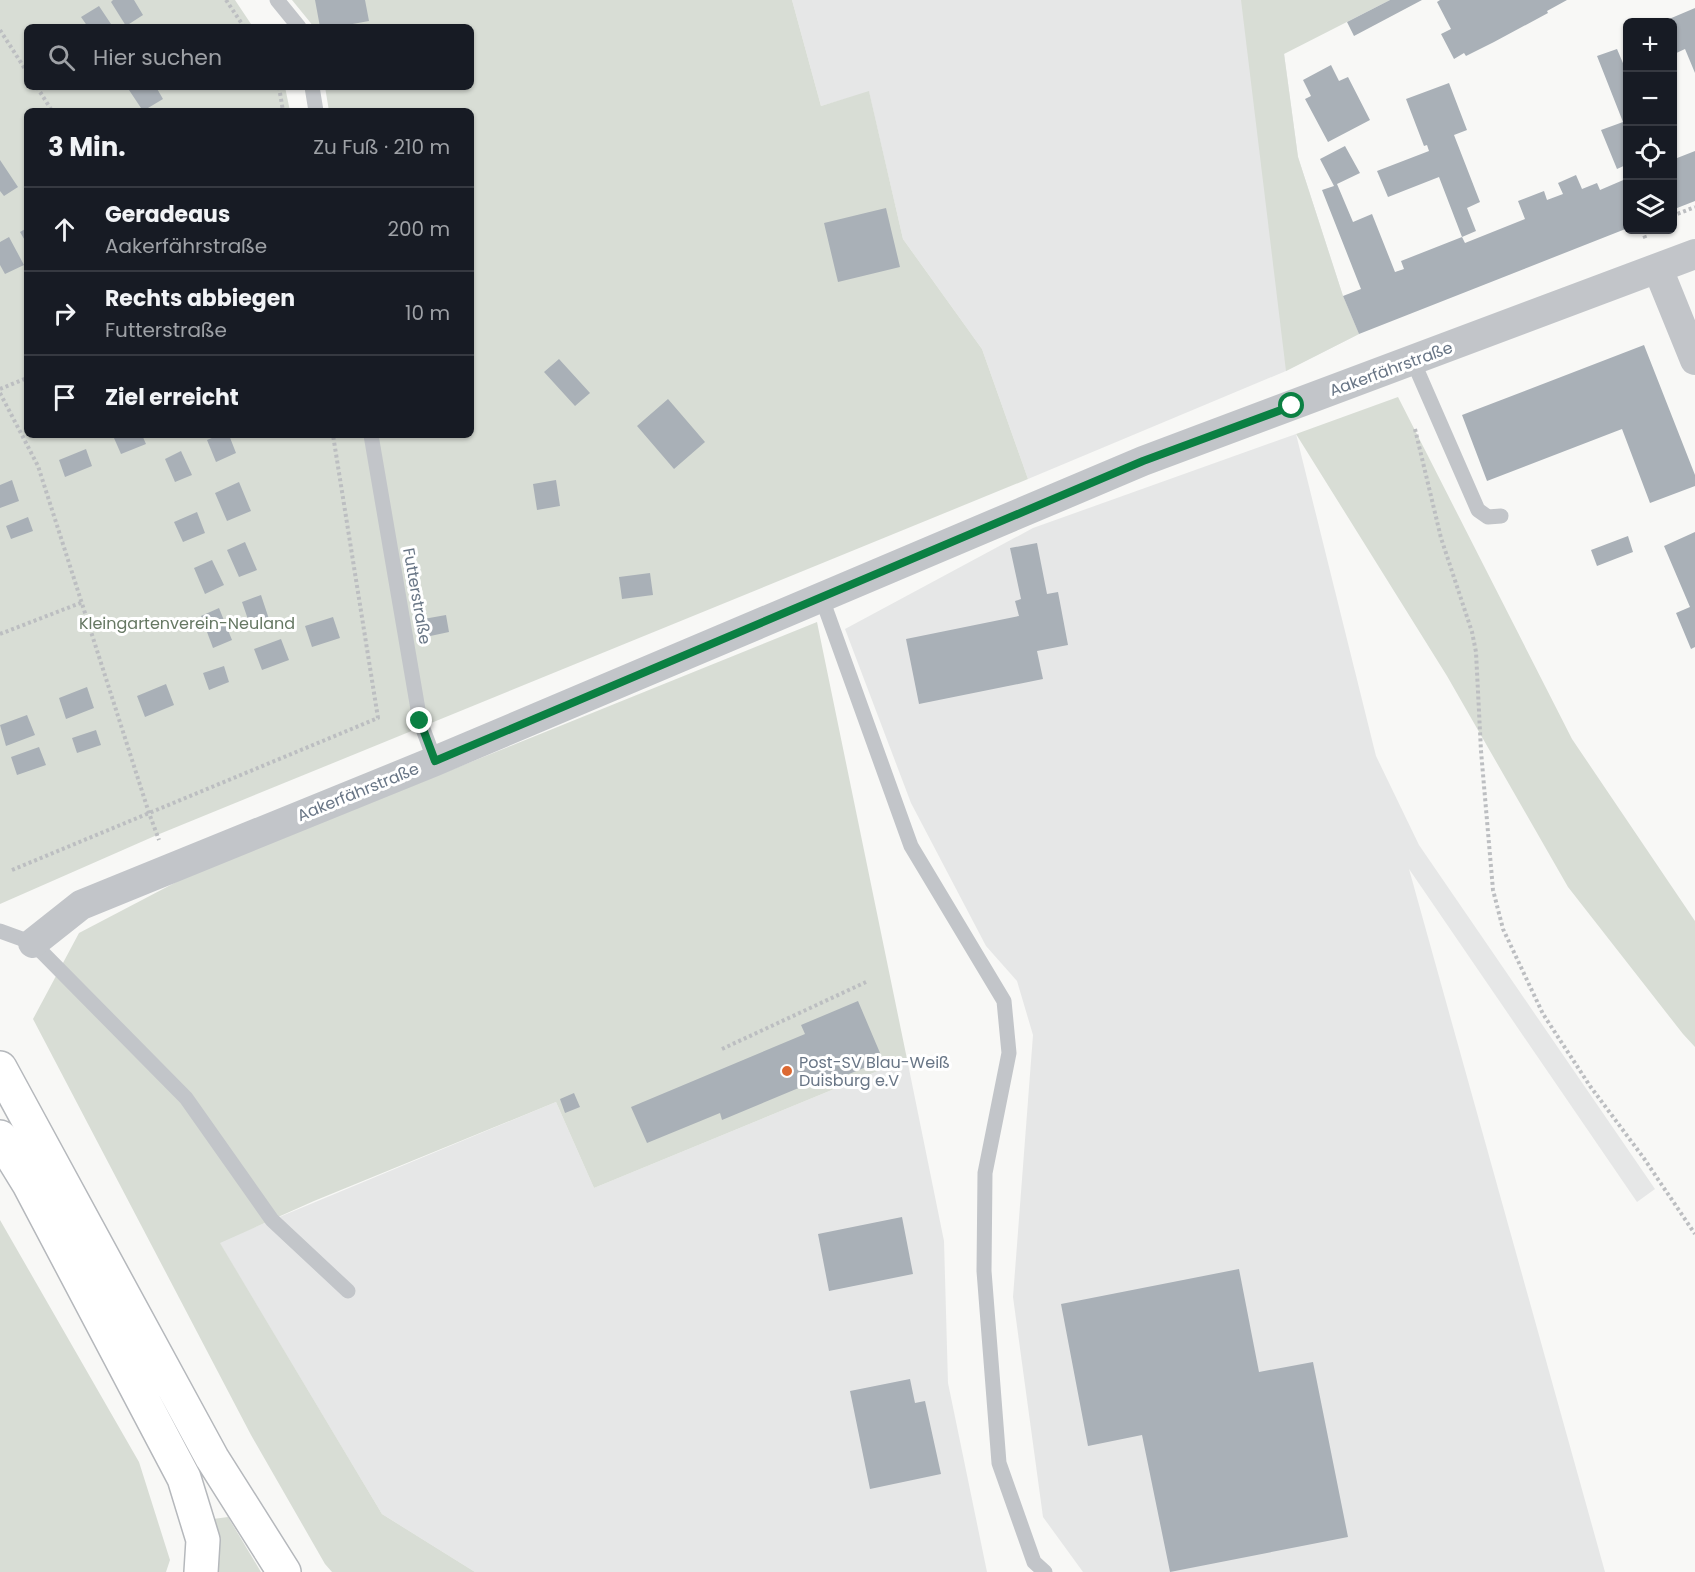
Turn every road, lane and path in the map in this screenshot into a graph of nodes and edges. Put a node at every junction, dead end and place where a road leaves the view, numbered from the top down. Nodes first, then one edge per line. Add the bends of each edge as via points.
1 (226, 0) edge
2 (277, 0) edge
3 (242, 24) edge
4 (297, 24) edge
5 (0, 30) edge
6 (24, 67) edge
7 (39, 90) edge
8 (280, 90) edge
9 (312, 90) edge
10 (50, 108) edge
11 (282, 108) edge
12 (316, 108) edge
13 (1695, 207) edge
14 (1677, 214) edge
15 (1695, 254) edge
16 (1658, 269) junction
17 (1695, 360) edge
18 (1413, 361) junction
19 (24, 379) edge
20 (0, 391) edge
21 (333, 438) edge
22 (372, 438) edge
23 (1420, 453) dead end
24 (1501, 516) dead end
25 (821, 596) junction
26 (83, 602) junction
27 (0, 634) edge
28 (435, 761) junction
29 (149, 813) junction
30 (171, 868) junction
31 (12, 870) dead end
32 (0, 931) edge
33 (33, 943) junction
34 (866, 982) dead end
35 (722, 1049) dead end
36 (0, 1068) edge
37 (0, 1137) edge
38 (1695, 1234) edge
39 (348, 1291) dead end
40 (201, 1572) edge
41 (284, 1572) edge
42 (1045, 1572) edge

1 - 3 path
2 - 4 lane
5 - 6 path
7 - 10 path
8 - 11 path
9 - 12 lane
13 - 14 path
15 - 16 street, Aakerfährstraße
16 - 17 street
16 - 18 street, Aakerfährstraße
18 - 24 lane via 1478,510 1488,518
18 - 25 street, Aakerfährstraße via 1143,461
19 - 20 path
20 - 26 path via 38,466
21 - 29 path via 378,718
22 - 28 lane, Futterstraße via 420,721
23 - 38 path via 1476,652 1493,890 1503,929 1543,1014
25 - 28 street, Aakerfährstraße
25 - 42 lane via 910,846 1004,1001 1010,1053 985,1173 984,1271 999,1464 1034,1562
26 - 27 path
26 - 29 path
28 - 30 street, Aakerfährstraße
29 - 30 path
29 - 31 path
30 - 33 street, Aakerfährstraße via 81,905
32 - 33 lane
33 - 39 lane via 186,1098 272,1220
34 - 35 path
36 - 41 highway via 212,1458
37 - 40 highway via 29,1184 184,1478 203,1540

